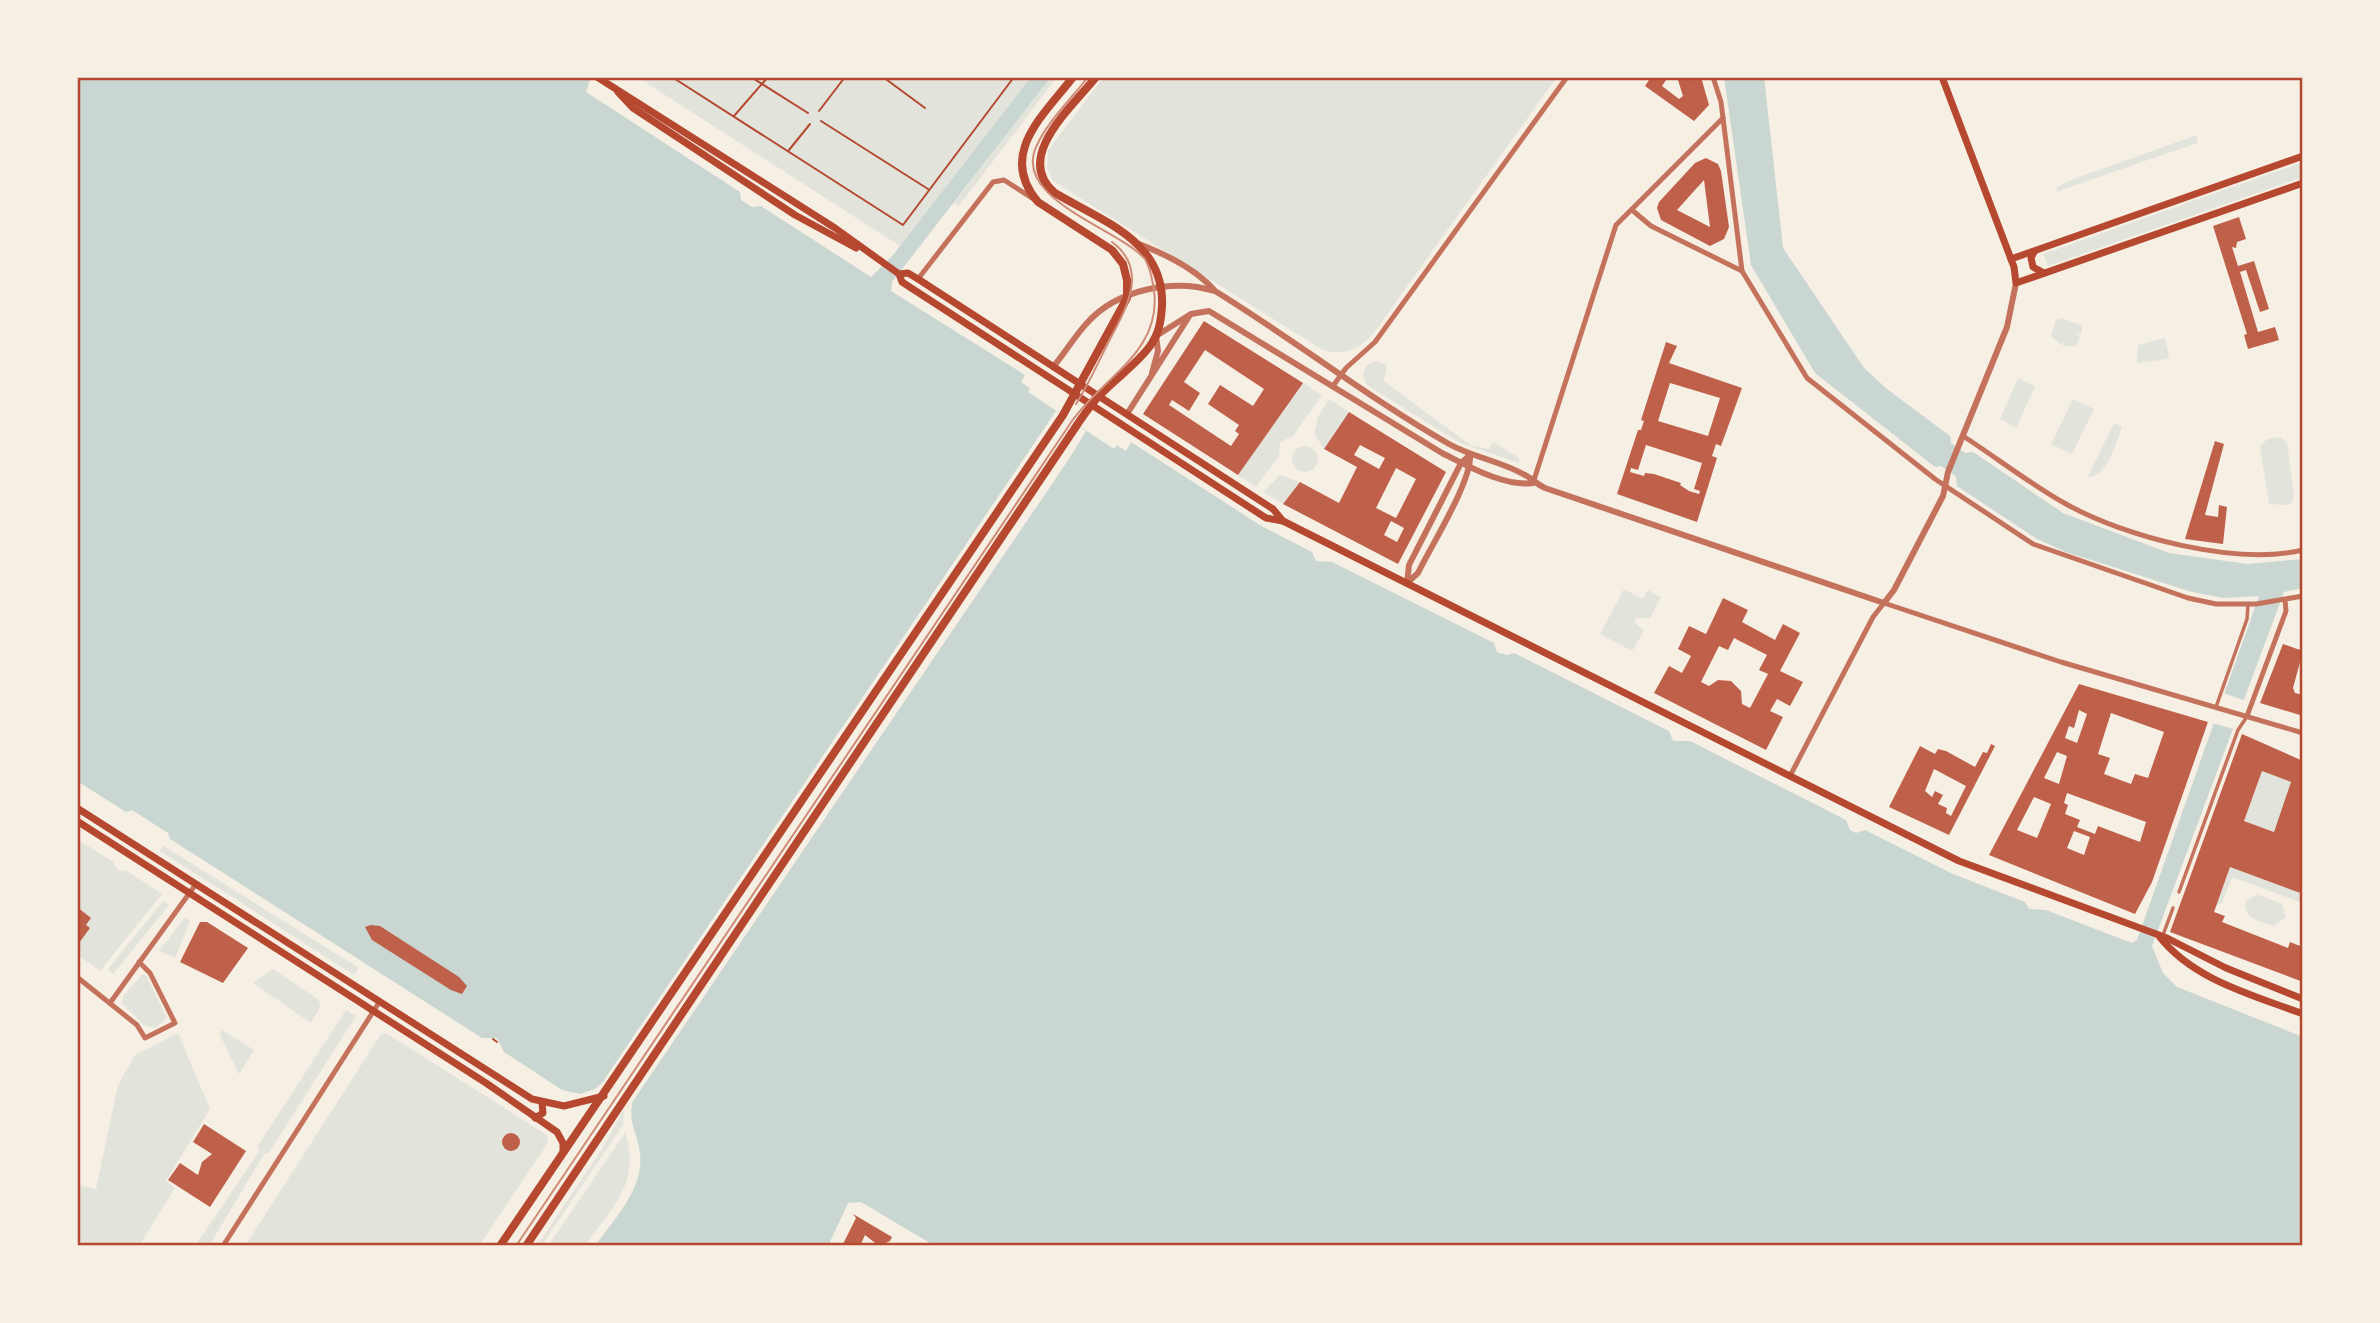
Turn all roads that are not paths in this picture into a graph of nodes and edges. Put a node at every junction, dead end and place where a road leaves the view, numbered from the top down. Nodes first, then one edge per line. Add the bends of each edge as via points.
1 (597, 77) edge
2 (1073, 77) edge
3 (1096, 77) edge
4 (1567, 77) edge
5 (1713, 77) edge
6 (1942, 77) edge
7 (1723, 118) junction
8 (2303, 156) edge
9 (2303, 183) edge
10 (1038, 202) junction
11 (1632, 210) junction
12 (1137, 243) junction
13 (2040, 249) junction
14 (2011, 259) junction
15 (1742, 271) junction
16 (2048, 273) junction
17 (899, 274) junction
18 (918, 279) junction
19 (2016, 283) junction
20 (1160, 285) junction
21 (1216, 291) junction
22 (1127, 298) junction
23 (1191, 314) junction
24 (1156, 336) junction
25 (1053, 367) junction
26 (1152, 373) junction
27 (1341, 375) junction
28 (1081, 385) junction
29 (1333, 386) junction
30 (1076, 394) junction
31 (1099, 396) junction
32 (1092, 405) junction
33 (1127, 414) junction
34 (1963, 436) junction
35 (1470, 455) junction
36 (1461, 463) junction
37 (1471, 467) junction
38 (1533, 483) junction
39 (1945, 486) junction
40 (1283, 521) junction
41 (2303, 550) edge
42 (1407, 583) junction
43 (2303, 596) edge
44 (2283, 601) junction
45 (1884, 603) junction
46 (2248, 605) junction
47 (2217, 707) junction
48 (2247, 716) junction
49 (2303, 733) edge
50 (1790, 776) junction
51 (77, 808) edge
52 (77, 821) edge
53 (196, 884) junction
54 (2179, 892) dead end
55 (190, 893) junction
56 (2174, 908) dead end
57 (2161, 936) junction
58 (139, 962) junction
59 (77, 976) edge
60 (2303, 999) edge
61 (380, 1001) junction
62 (110, 1003) junction
63 (374, 1011) junction
64 (2303, 1014) edge
65 (604, 1096) junction
66 (542, 1103) junction
67 (535, 1118) junction
68 (563, 1153) junction
69 (223, 1246) edge
70 (500, 1246) edge
71 (526, 1246) edge

1 - 17 main road via 835,228
2 - 10 main road via 1026,140 1021,172
3 - 12 main road via 1046,141 1039,154 1039,169 1055,193
4 - 27 street via 1375,342
5 - 7 street
6 - 14 main road
7 - 11 street
7 - 15 street
8 - 13 main road
9 - 16 main road
10 - 18 street via 1004,180 993,182
10 - 22 main road via 1119,257 1126,271
11 - 15 street via 1651,226
11 - 38 street via 1616,225
12 - 20 main road via 1153,260
12 - 21 street via 1156,250
13 - 14 main road
13 - 16 main road via 2032,253 2031,262 2039,272
14 - 19 main road
15 - 39 street via 1807,378
16 - 19 main road
17 - 18 main road
17 - 30 main road via 902,282
18 - 25 main road
19 - 34 street via 2011,314
20 - 21 street
20 - 22 street
20 - 24 main road
21 - 27 street
22 - 25 street via 1094,316
22 - 28 main road
23 - 24 street
23 - 26 street
23 - 29 street via 1209,311
24 - 26 street via 1158,351
24 - 31 main road
25 - 28 main road
26 - 33 street
27 - 29 street
27 - 35 street
28 - 30 main road
28 - 31 main road
29 - 36 street
30 - 32 main road
30 - 65 main road
31 - 32 main road
31 - 33 main road
32 - 40 main road via 1266,518
32 - 71 main road
33 - 40 main road via 1273,509
34 - 39 street
34 - 41 street via 2067,505 2168,543 2245,554
35 - 36 street
35 - 37 street
35 - 38 street via 1525,475
36 - 37 street
36 - 42 street via 1409,565
37 - 38 street via 1521,485
37 - 42 street via 1418,573
38 - 45 street
39 - 45 street
39 - 46 street via 2045,549 2188,598 2223,606
40 - 42 main road
42 - 50 main road
43 - 44 street
44 - 46 street
44 - 48 street via 2286,611
45 - 47 street via 2061,662
45 - 50 street
46 - 47 street
47 - 48 street
48 - 49 street
48 - 54 street
50 - 57 main road via 1959,861
51 - 53 main road
52 - 55 main road
53 - 55 street
53 - 61 main road
55 - 58 street
55 - 63 main road
56 - 57 street
57 - 60 main road
57 - 64 main road via 2194,967 2222,983
58 - 62 street
58 - 62 street via 150,973 175,1023 145,1038
59 - 62 street
61 - 63 street
61 - 66 main road
63 - 67 main road
63 - 69 street
65 - 66 main road via 570,1106
65 - 68 main road
66 - 67 main road via 543,1113
67 - 68 main road via 561,1136
68 - 70 main road

